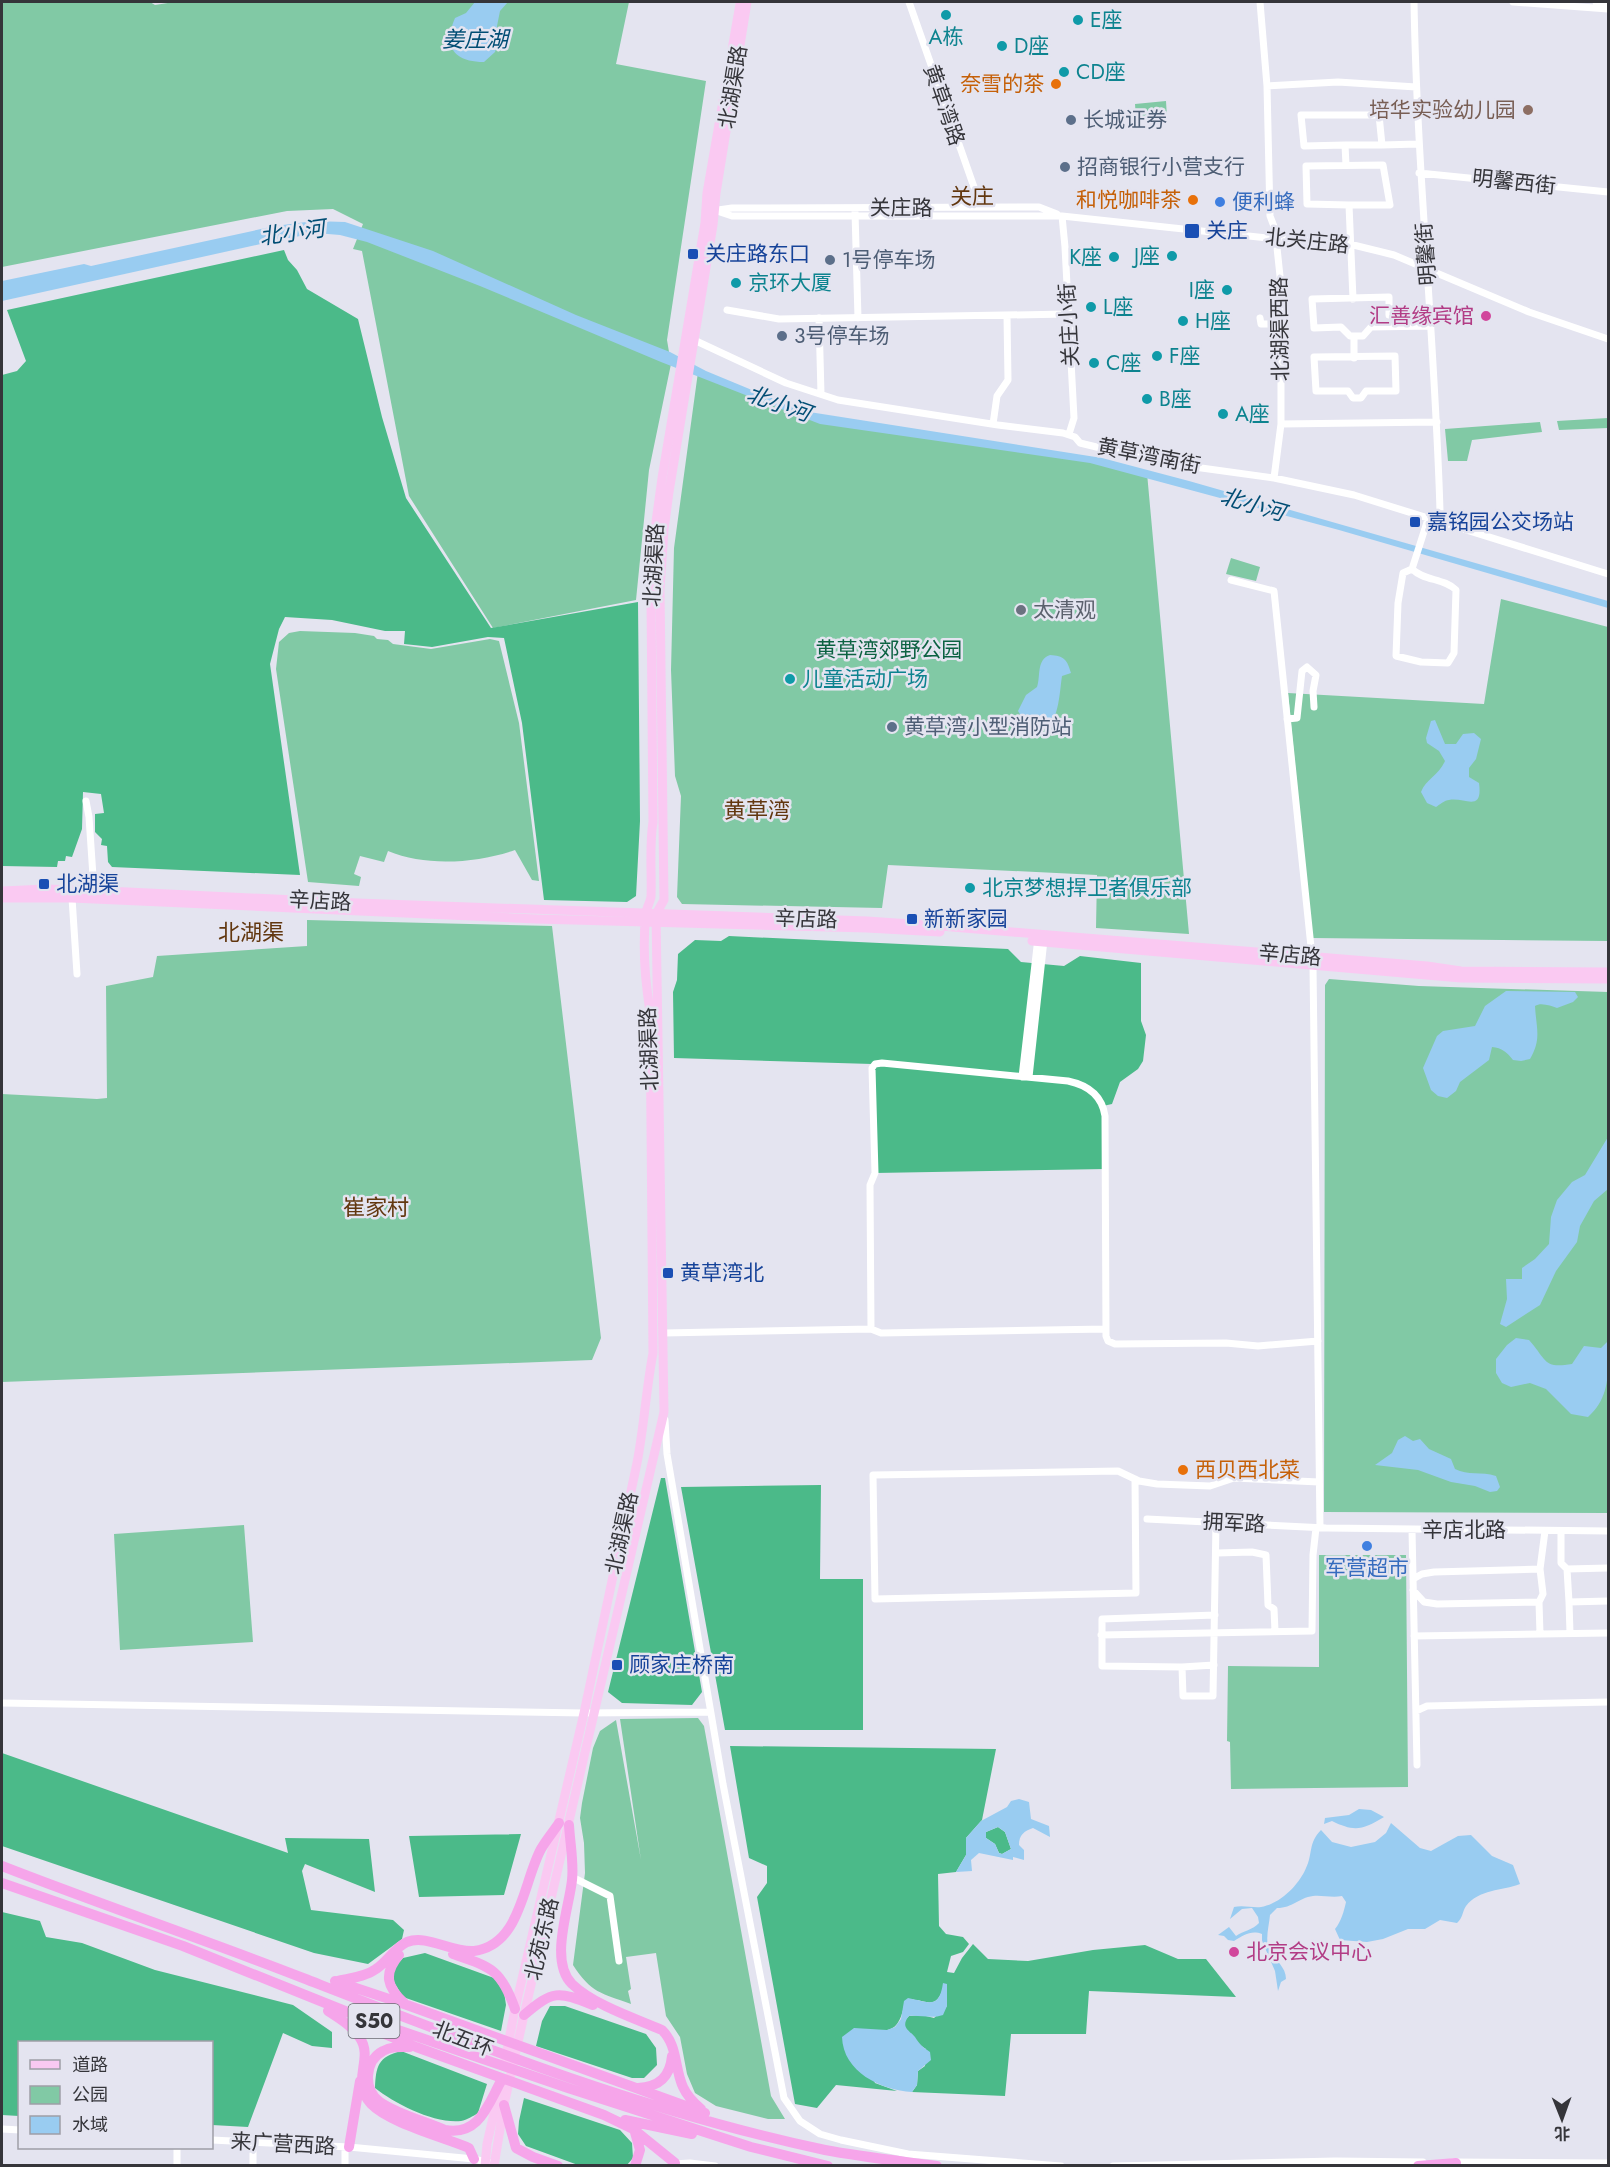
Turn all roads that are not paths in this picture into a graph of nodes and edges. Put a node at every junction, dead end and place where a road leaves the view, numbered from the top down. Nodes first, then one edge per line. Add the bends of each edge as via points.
1 (741, 2) edge
2 (747, 2) edge
3 (909, 2) edge
4 (1260, 2) edge
5 (1414, 2) edge
6 (1513, 2) edge
7 (1596, 2) edge
8 (1608, 2) edge
9 (1608, 9) edge
10 (1267, 86) junction
11 (1416, 87) junction
12 (1418, 144) junction
13 (1345, 145) junction
14 (1382, 145) junction
15 (1346, 165) junction
16 (1419, 173) junction
17 (1608, 192) edge
18 (1349, 205) junction
19 (981, 207) junction
20 (710, 210) junction
21 (855, 212) junction
22 (1062, 216) junction
23 (1276, 239) junction
24 (1352, 244) junction
25 (1428, 269) junction
26 (1353, 299) junction
27 (728, 310) dead end
28 (1068, 314) junction
29 (1389, 315) dead end
30 (1007, 316) junction
31 (819, 318) junction
32 (858, 318) junction
33 (1260, 318) dead end
34 (1281, 324) junction
35 (1431, 326) junction
36 (1354, 336) junction
37 (1608, 339) edge
38 (694, 340) junction
39 (688, 350) junction
40 (1354, 358) junction
41 (821, 394) junction
42 (1437, 422) junction
43 (993, 424) junction
44 (1281, 424) junction
45 (1069, 434) junction
46 (1274, 478) junction
47 (1440, 511) dead end
48 (1428, 519) junction
49 (1412, 569) junction
50 (1608, 574) edge
51 (1230, 580) dead end
52 (1314, 706) dead end
53 (1287, 719) junction
54 (86, 801) dead end
55 (2, 891) edge
56 (94, 891) junction
57 (2, 898) edge
58 (72, 898) junction
59 (166, 898) junction
60 (651, 918) junction
61 (1041, 939) junction
62 (1313, 962) junction
63 (1608, 972) edge
64 (77, 974) dead end
65 (1608, 979) edge
66 (1025, 1077) junction
67 (871, 1329) junction
68 (1106, 1329) junction
69 (664, 1333) junction
70 (1318, 1341) junction
71 (664, 1412) junction
72 (1135, 1479) junction
73 (1319, 1482) junction
74 (1148, 1519) dead end
75 (1216, 1522) junction
76 (1318, 1528) junction
77 (1412, 1530) junction
78 (1545, 1530) junction
79 (1560, 1531) junction
80 (1608, 1531) edge
81 (1217, 1553) junction
82 (1608, 1568) edge
83 (1540, 1569) junction
84 (1567, 1569) junction
85 (1413, 1579) junction
86 (1413, 1590) junction
87 (1608, 1601) edge
88 (1539, 1602) junction
89 (1569, 1602) junction
90 (1215, 1615) junction
91 (1275, 1631) junction
92 (1215, 1633) junction
93 (1570, 1633) junction
94 (1608, 1633) edge
95 (1540, 1634) junction
96 (1101, 1635) junction
97 (1414, 1636) junction
98 (1214, 1665) junction
99 (1182, 1667) junction
100 (1608, 1702) edge
101 (2, 1703) edge
102 (1416, 1711) junction
103 (710, 1712) junction
104 (589, 1713) junction
105 (1417, 1765) dead end
106 (564, 1824) junction
107 (2, 1866) edge
108 (576, 1879) dead end
109 (2, 1885) edge
110 (256, 1960) junction
111 (619, 1961) dead end
112 (260, 1977) junction
113 (335, 1981) junction
114 (406, 2005) junction
115 (328, 2011) junction
116 (519, 2012) junction
117 (416, 2047) junction
118 (360, 2080) junction
119 (500, 2083) junction
120 (636, 2088) junction
121 (504, 2105) junction
122 (705, 2113) junction
123 (604, 2115) junction
124 (726, 2125) junction
125 (2, 2129) edge
126 (633, 2129) junction
127 (18, 2130) edge
128 (213, 2140) edge
129 (252, 2142) junction
130 (751, 2146) junction
131 (347, 2147) junction
132 (177, 2149) edge
133 (474, 2162) edge
134 (1456, 2163) junction
135 (1608, 2163) edge
136 (673, 2164) edge
137 (177, 2166) edge
138 (253, 2166) edge
139 (345, 2166) edge
140 (485, 2166) edge
141 (496, 2166) edge
142 (558, 2166) edge
143 (635, 2166) edge
144 (715, 2166) edge
145 (828, 2166) edge
146 (937, 2166) edge
147 (1061, 2166) edge
148 (1113, 2166) edge
149 (1418, 2166) edge

1 - 20 main road, 北湖渠路
2 - 20 main road, 北湖渠路
3 - 19 street, 黄草湾路
4 - 10 street, 北湖渠西路
5 - 11 street, 明馨街
6 - 9 street
7 - 8 street
10 - 11 street via 1338,82
10 - 23 street, 北湖渠西路 via 1270,216
11 - 12 street, 明馨街
12 - 14 street
12 - 16 street, 明馨街
13 - 14 street
13 - 14 street via 1304,146 1301,115 1379,115
13 - 15 street
15 - 18 street via 1383,165 1390,205
15 - 18 street via 1306,166 1307,204
16 - 17 street, 明馨西街
16 - 25 street, 明馨街
18 - 24 street
19 - 21 street, 关庄路
19 - 22 street, 关庄路 via 1040,207
20 - 21 street, 关庄路
20 - 38 main road, 北湖渠路
20 - 39 main road, 北湖渠路
21 - 22 street, 关庄路
21 - 32 street
22 - 23 street, 北关庄路
22 - 28 street, 关庄小街
23 - 24 street, 北关庄路
23 - 34 street, 北湖渠西路
24 - 25 street, 北关庄路
24 - 26 street
25 - 35 street, 明馨街
25 - 37 street, 北关庄路 via 1529,312
26 - 29 street via 1389,297
26 - 36 street via 1312,299 1314,328 1341,327
27 - 31 street via 779,319
28 - 30 street
28 - 45 street, 关庄小街 via 1074,418
30 - 32 street
30 - 43 street via 1008,380 997,396
31 - 32 street
31 - 41 street
33 - 34 street via 1261,324
34 - 44 street, 北湖渠西路
35 - 36 street via 1371,327 1363,336
35 - 42 street, 明馨街
36 - 40 street
38 - 39 main road, 北湖渠路
38 - 41 street, 黄草湾南街 via 786,383
39 - 60 main road, 北湖渠路 via 656,516 652,570
40 - 40 street via 1314,357 1316,391 1348,391 1353,398 1361,398 1366,392 1396,391 1395,356
41 - 43 street, 黄草湾南街
42 - 44 street
42 - 47 street, 明馨街
43 - 45 street, 黄草湾南街
44 - 46 street, 北湖渠西路
45 - 46 street, 黄草湾南街 via 1080,442 1158,462
46 - 48 street, 黄草湾南街 via 1354,495
48 - 49 street
48 - 50 street, 黄草湾南街
49 - 49 street via 1456,590 1454,653 1448,663 1396,656 1403,573
51 - 53 street via 1274,591
52 - 53 street via 1316,675 1307,667 1302,671 1298,718
53 - 62 street
54 - 56 street
55 - 56 main road, 辛店路
56 - 59 main road, 辛店路
57 - 58 main road, 辛店路
58 - 59 main road, 辛店路
58 - 64 street
59 - 60 main road, 辛店路
60 - 61 main road, 辛店路
60 - 69 main road, 北湖渠路
60 - 104 main road, 北湖渠路 via 645,978 650,1012 653,1353 637,1463
61 - 62 main road, 辛店路
61 - 66 street
62 - 63 main road, 辛店路 via 1461,971
62 - 65 main road, 辛店路 via 1461,978
62 - 70 street
66 - 67 street via 875,1064 872,1068
66 - 68 street via 1080,1084 1103,1106
67 - 68 street via 881,1333
67 - 69 street
68 - 70 street via 1108,1341 1115,1344 1258,1346
69 - 71 main road, 北湖渠路
70 - 73 street
71 - 103 street via 667,1454
71 - 104 main road, 北湖渠路
72 - 72 street via 1136,1593 875,1599 873,1475 1118,1471
72 - 73 street via 1210,1486 1234,1478
73 - 76 street
74 - 75 street, 拥军路
75 - 76 street, 拥军路
75 - 81 street
76 - 77 street, 辛店北路
76 - 91 street via 1313,1555 1312,1631
77 - 78 street, 辛店北路
77 - 85 street
78 - 79 street, 辛店北路
78 - 83 street
79 - 80 street, 辛店北路
79 - 84 street via 1562,1563
81 - 90 street
81 - 91 street via 1266,1555 1268,1605 1274,1609
82 - 84 street
83 - 85 street via 1434,1572
83 - 88 street via 1543,1594
84 - 89 street
85 - 86 street
86 - 88 street via 1424,1602 1437,1604
86 - 97 street
87 - 89 street
88 - 95 street
89 - 93 street
90 - 92 street
90 - 96 street via 1102,1619
91 - 92 street
92 - 96 street
92 - 98 street
93 - 94 street
93 - 95 street
95 - 97 street
96 - 99 street via 1102,1666
97 - 102 street
98 - 99 street
98 - 99 street via 1213,1696 1208,1698 1183,1696
100 - 102 street via 1427,1706
101 - 104 street
102 - 105 street
103 - 104 street
103 - 147 street via 784,2098 800,2121 820,2134 908,2154
104 - 106 main road, 北苑东路
106 - 113 highway via 541,1849 515,1918 506,1934 494,1943 465,1952 424,1940 408,1942 376,1969
106 - 116 main road, 北苑东路
106 - 122 highway via 572,1878 561,1962 570,1982 587,1996 662,2030 674,2049 682,2086
107 - 110 highway, 北五环 / S50
108 - 111 street via 610,1896
109 - 112 highway, 北五环 / S50 via 183,1946
110 - 113 highway
110 - 124 highway, 北五环 / S50 via 485,2048
112 - 115 highway
112 - 130 highway, 北五环 / S50 via 568,2088
113 - 114 highway
114 - 116 highway via 393,1992 389,1979 391,1964 401,1952 418,1946 491,1968 504,1982
114 - 120 highway
115 - 117 highway
115 - 118 highway via 361,2039 365,2060
116 - 119 main road, 北苑东路
116 - 120 highway via 556,1994 658,2031 668,2042 671,2067 666,2078 658,2083
116 - 121 main road, 北苑东路
117 - 119 highway via 393,2047 372,2060 368,2085 378,2101 455,2132 465,2130 480,2118
117 - 123 highway
118 - 131 highway
118 - 133 highway via 370,2103 380,2111 469,2148
119 - 140 main road, 北苑东路
120 - 122 highway
121 - 141 main road, 北苑东路
121 - 142 highway via 516,2148
122 - 124 highway
123 - 126 highway
123 - 130 highway
124 - 146 highway, 北五环 / S50 via 825,2150
125 - 127 street
126 - 136 highway
126 - 143 highway via 640,2150
128 - 129 street, 来广营西路
129 - 131 street, 来广营西路
129 - 138 street
130 - 145 highway, 北五环 / S50
131 - 133 street, 来广营西路
131 - 139 street
132 - 137 street
133 - 141 street, 来广营西路
134 - 135 street
134 - 148 street via 1335,2161
134 - 149 highway
136 - 144 street

